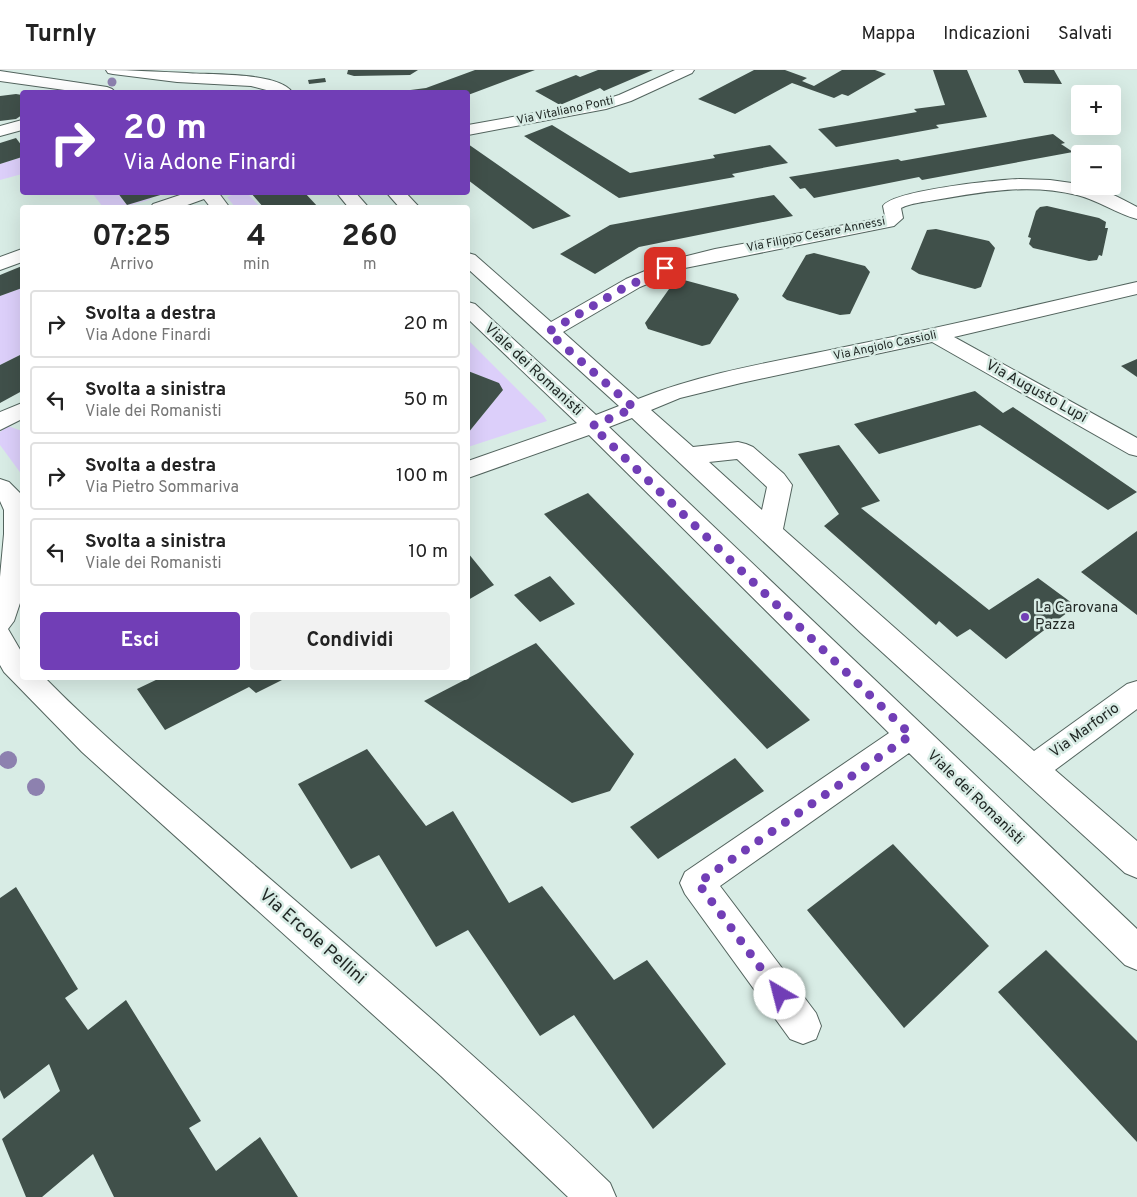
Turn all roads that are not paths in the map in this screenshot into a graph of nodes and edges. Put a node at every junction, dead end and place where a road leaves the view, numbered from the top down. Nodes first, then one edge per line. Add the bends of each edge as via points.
1 (113, 70) edge
2 (254, 70) edge
3 (686, 70) edge
4 (0, 76) edge
5 (231, 86) edge
6 (94, 90) edge
7 (208, 90) edge
8 (279, 90) edge
9 (20, 126) edge
10 (470, 130) edge
11 (0, 131) edge
12 (199, 195) edge
13 (210, 195) edge
14 (347, 195) edge
15 (397, 195) edge
16 (168, 205) edge
17 (219, 205) edge
18 (357, 205) edge
19 (408, 205) edge
20 (1137, 214) edge
21 (20, 256) edge
22 (470, 260) edge
23 (0, 264) edge
24 (1137, 288) edge
25 (470, 310) edge
26 (548, 332) junction
27 (935, 335) junction
28 (634, 408) junction
29 (20, 411) edge
30 (0, 422) edge
31 (592, 426) junction
32 (1137, 448) edge
33 (688, 456) junction
34 (470, 469) edge
35 (0, 488) edge
36 (770, 532) junction
37 (0, 621) edge
38 (20, 623) edge
39 (0, 630) edge
40 (0, 638) edge
41 (20, 671) edge
42 (29, 680) edge
43 (1137, 693) edge
44 (911, 735) junction
45 (1034, 768) junction
46 (1137, 862) edge
47 (1137, 953) edge
48 (803, 1026) dead end
49 (596, 1197) edge

1 - 5 street
2 - 5 street
3 - 10 street, Via Vitaliano Ponti via 600,106
4 - 6 street
5 - 7 street
5 - 8 street via 266,85
9 - 11 street
12 - 16 street
13 - 17 street
14 - 18 street
15 - 19 street
20 - 26 street, Via Filippo Cesare Annessi via 1092,194 1027,183 987,185 899,202 892,206 894,218 888,222 715,255 665,268
21 - 23 street
22 - 26 street
24 - 27 street, Via Angiolo Cassioli
25 - 31 street, Viale dei Romanisti
26 - 28 street
27 - 28 street, Via Angiolo Cassioli via 733,378 673,393
27 - 32 street, Via Augusto Lupi
28 - 31 street, Via Angiolo Cassioli
28 - 33 street
29 - 30 street
31 - 34 street, Via Angiolo Cassioli
31 - 44 street, Viale dei Romanisti
33 - 36 street
33 - 36 street via 738,450 775,480 780,485 780,492
35 - 37 street via 12,498 17,534 12,589
36 - 45 street
38 - 39 street
40 - 41 street
42 - 49 street, Via Ercole Pellini via 124,771 476,1082
43 - 45 street, Via Marforio
44 - 47 street, Viale dei Romanisti
44 - 48 street via 698,883
45 - 46 street

